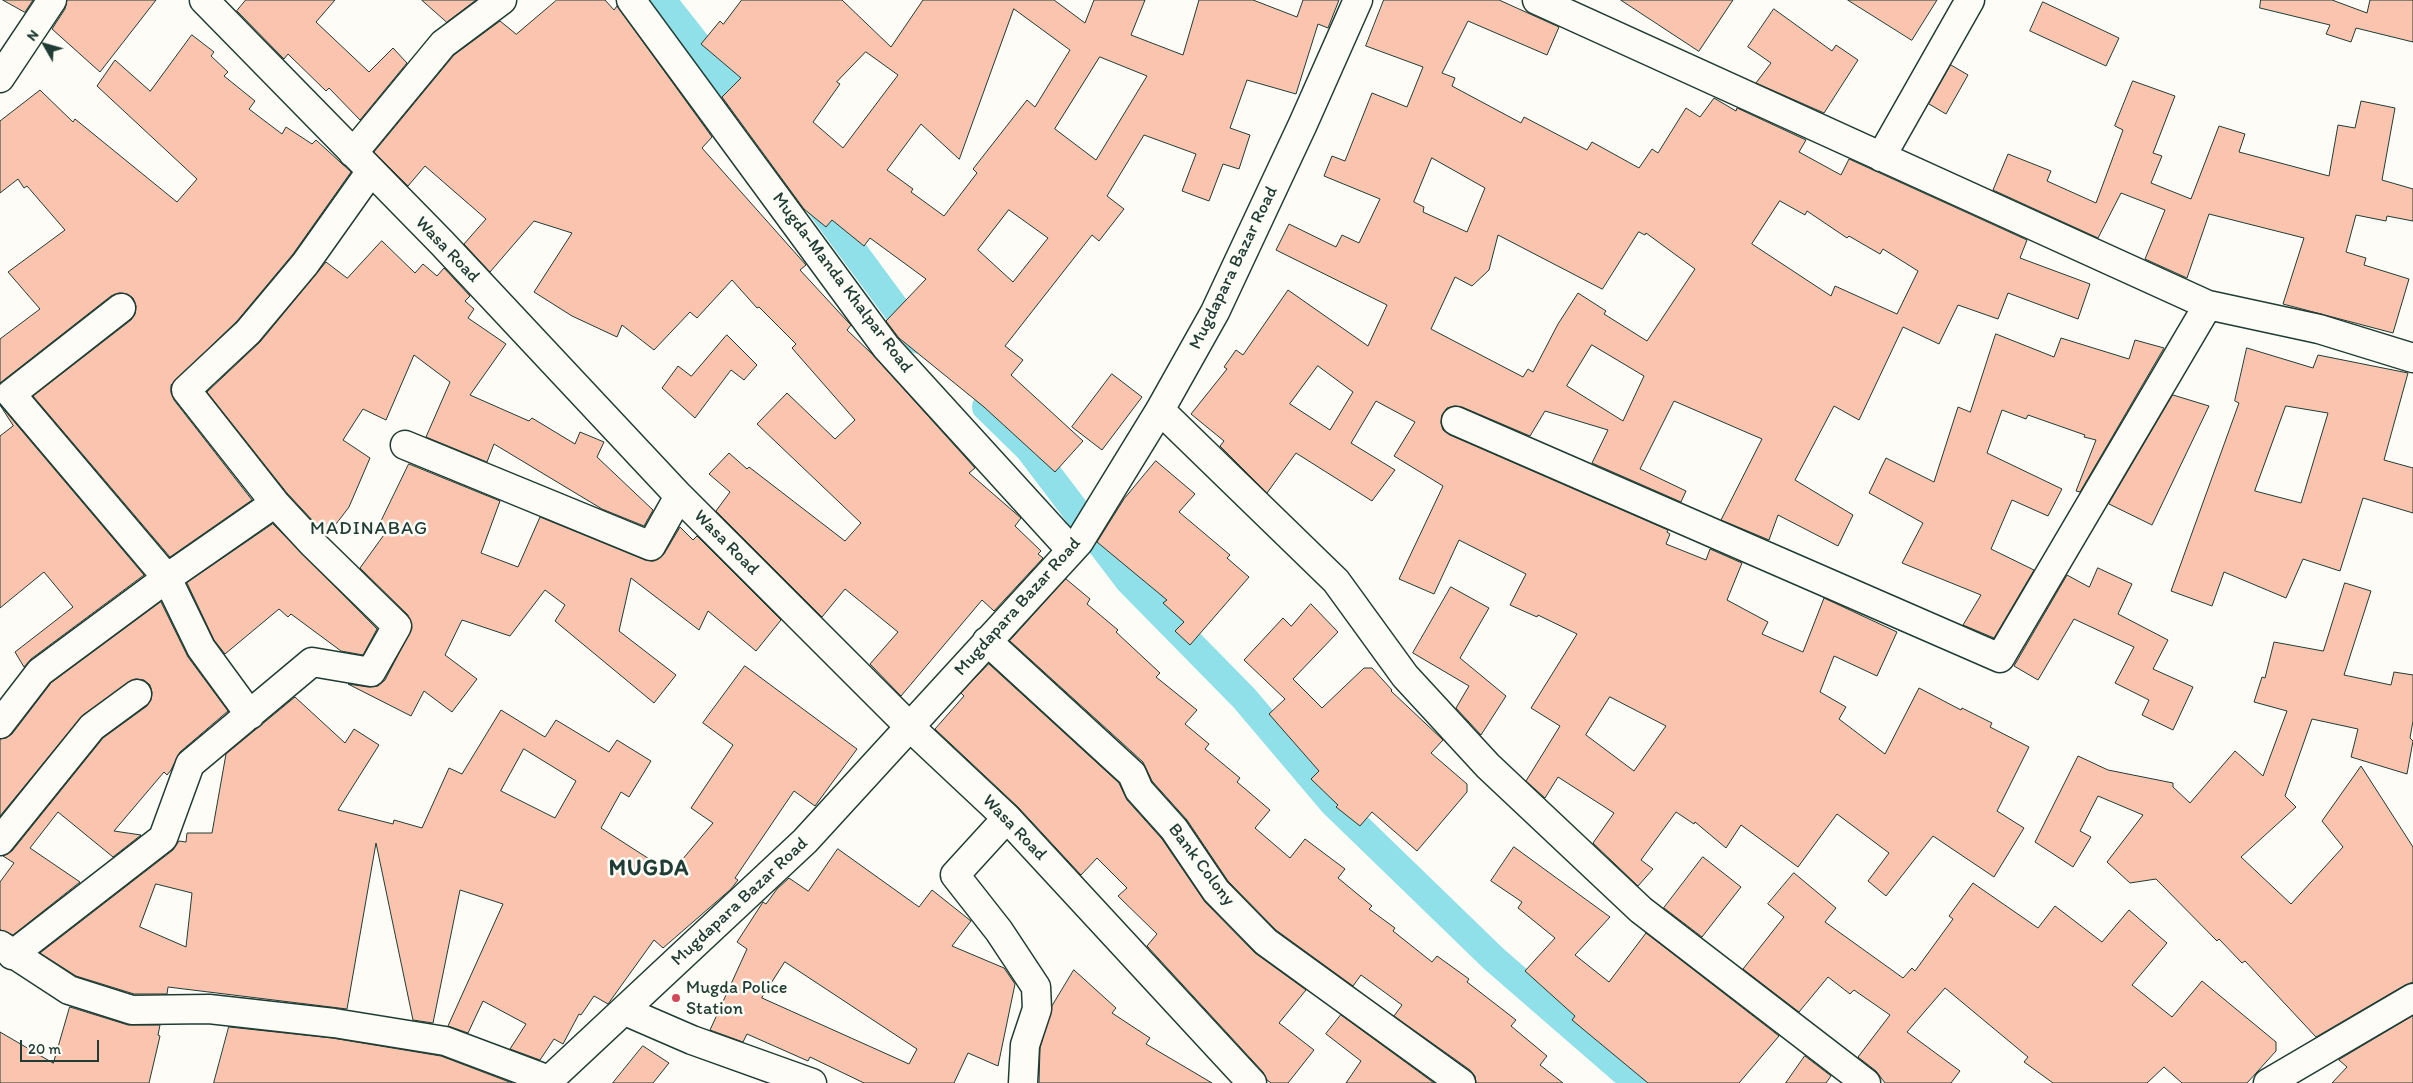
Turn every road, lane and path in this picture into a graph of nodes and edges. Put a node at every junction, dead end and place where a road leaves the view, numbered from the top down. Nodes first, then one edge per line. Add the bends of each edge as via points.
1 (52, 0) edge
2 (204, 0) edge
3 (502, 0) edge
4 (631, 0) edge
5 (1358, 0) edge
6 (1537, 0) edge
7 (1970, 0) edge
8 (0, 78) edge
9 (1881, 157) junction
10 (362, 162) junction
11 (2208, 305) junction
12 (121, 308) dead end
13 (2413, 358) edge
14 (1160, 410) junction
15 (1456, 421) dead end
16 (405, 445) dead end
17 (679, 496) junction
18 (275, 503) junction
19 (1075, 546) junction
20 (167, 578) junction
21 (988, 641) junction
22 (137, 694) dead end
23 (250, 715) junction
24 (0, 724) edge
25 (910, 727) junction
26 (1007, 818) junction
27 (0, 841) edge
28 (6, 950) edge
29 (2413, 998) edge
30 (625, 1010) junction
31 (548, 1082) edge
32 (812, 1083) edge
33 (1023, 1083) edge
34 (1252, 1083) edge
35 (1461, 1083) edge
36 (1866, 1083) edge
37 (2268, 1083) edge

1 - 8 street
2 - 10 street, Wasa Road
3 - 10 street via 443,44
4 - 19 street, Mugda-Manda Khalpar Road via 886,347
5 - 14 street, Mugdapara Bazar Road via 1215,312
6 - 9 street
7 - 9 street
9 - 11 street
10 - 17 street, Wasa Road
10 - 18 street via 305,264 248,332 186,390
11 - 13 street via 2319,329
11 - 15 street via 2000,658
12 - 20 street via 11,394
14 - 19 street, Mugdapara Bazar Road
14 - 36 street via 1336,581 1405,676 1488,766 1640,910
16 - 17 street via 651,546
17 - 25 street, Wasa Road
18 - 20 street
18 - 23 street via 312,544 397,626 371,672 312,662
19 - 21 street, Mugdapara Bazar Road
20 - 23 street via 201,648
20 - 24 street via 40,672
21 - 25 street, Mugdapara Bazar Road
21 - 35 street, Bank Colony via 1132,774 1139,790 1174,828 1216,892 1266,942
22 - 27 street via 92,727
23 - 28 street via 190,764 163,838
25 - 26 street, Wasa Road
25 - 30 street, Mugdapara Bazar Road via 805,841
26 - 33 street via 955,875 999,931 1036,987 1037,1009 1025,1045
26 - 34 street, Wasa Road
28 - 31 street via 68,990 132,1010 209,1009 334,1023 426,1038 445,1042
29 - 37 street
30 - 31 street, Mugdapara Bazar Road
30 - 32 street via 692,1040

